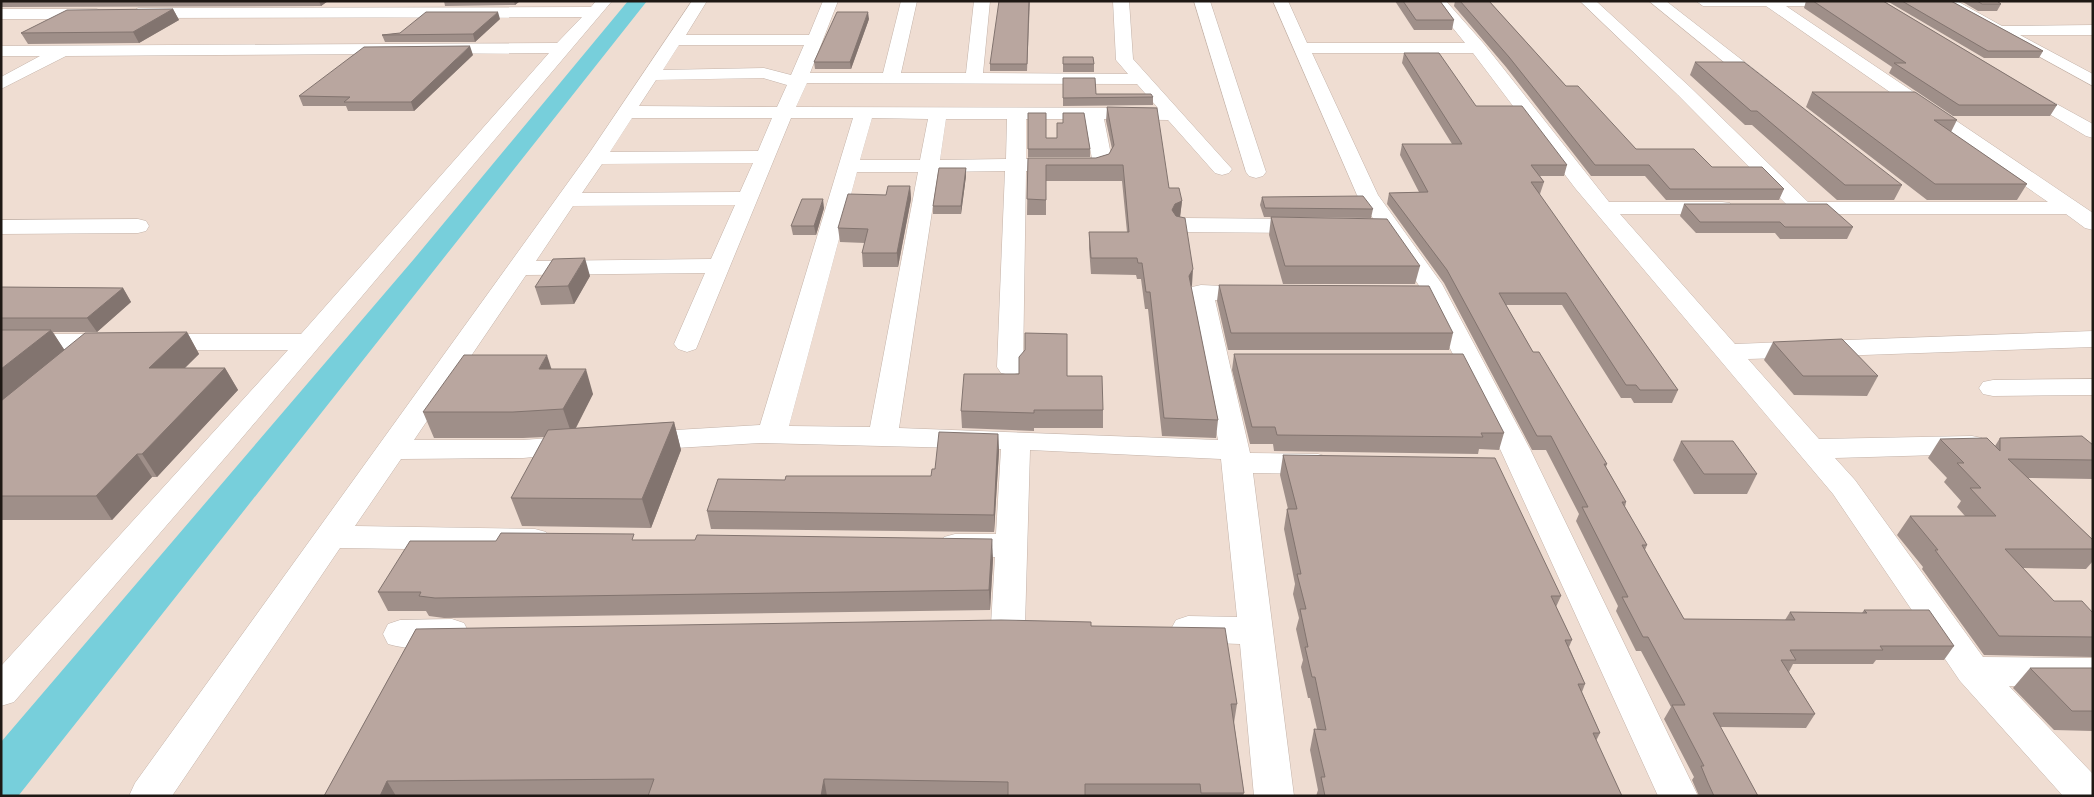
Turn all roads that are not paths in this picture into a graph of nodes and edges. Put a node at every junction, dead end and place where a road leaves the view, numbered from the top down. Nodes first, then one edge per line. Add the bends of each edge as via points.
1 (700, 1) edge
2 (831, 1) edge
3 (908, 1) edge
4 (982, 1) edge
5 (1121, 1) edge
6 (1202, 1) edge
7 (1280, 1) edge
8 (1438, 1) edge
9 (1587, 1) edge
10 (1656, 1) edge
11 (1703, 1) edge
12 (1855, 1) edge
13 (1946, 1) edge
14 (1769, 2) edge
15 (600, 7) edge
16 (1, 14) edge
17 (2000, 30) junction
18 (2093, 30) edge
19 (674, 40) junction
20 (815, 40) junction
21 (562, 48) junction
22 (1301, 48) junction
23 (1478, 48) junction
24 (1, 50) edge
25 (63, 51) junction
26 (2070, 68) junction
27 (2093, 68) edge
28 (651, 75) junction
29 (891, 78) junction
30 (974, 79) junction
31 (1142, 79) junction
32 (799, 81) junction
33 (2093, 81) edge
34 (3, 82) edge
35 (2008, 82) edge
36 (1780, 98) edge
37 (627, 112) junction
38 (786, 112) junction
39 (864, 112) junction
40 (938, 113) junction
41 (1017, 113) junction
42 (1094, 114) junction
43 (1172, 114) junction
44 (2093, 132) edge
45 (767, 157) junction
46 (596, 158) junction
47 (849, 166) junction
48 (1016, 166) junction
49 (929, 167) junction
50 (1222, 169) dead end
51 (1256, 172) dead end
52 (1897, 190) edge
53 (749, 198) junction
54 (567, 200) junction
55 (1603, 208) junction
56 (1742, 208) edge
57 (1772, 208) edge
58 (1802, 208) junction
59 (1921, 208) junction
60 (2071, 208) junction
61 (2093, 223) edge
62 (1183, 225) edge
63 (138, 226) dead end
64 (1, 227) edge
65 (1331, 227) edge
66 (1360, 227) edge
67 (1390, 227) junction
68 (720, 266) junction
69 (519, 268) junction
70 (1279, 293) edge
71 (1405, 293) edge
72 (1434, 293) junction
73 (2093, 339) edge
74 (1, 342) edge
75 (96, 342) junction
76 (310, 342) junction
77 (687, 344) dead end
78 (1728, 352) junction
79 (1440, 360) edge
80 (1469, 360) junction
81 (67, 366) edge
82 (1010, 367) dead end
83 (2093, 387) edge
84 (1993, 388) dead end
85 (772, 434) junction
86 (883, 437) junction
87 (1016, 440) junction
88 (1998, 445) edge
89 (1811, 448) junction
90 (391, 450) junction
91 (1236, 457) junction
92 (1345, 464) edge
93 (1492, 466) edge
94 (1521, 466) junction
95 (329, 537) junction
96 (566, 540) edge
97 (922, 544) edge
98 (1011, 546) junction
99 (1008, 625) edge
100 (1157, 628) edge
101 (1256, 631) junction
102 (480, 632) edge
103 (400, 634) dead end
104 (1973, 671) junction
105 (2093, 672) edge
106 (1, 691) edge
107 (149, 796) edge
108 (1274, 796) edge
109 (1678, 796) edge
110 (2088, 796) edge

1 - 19 street
2 - 20 street
3 - 29 street
4 - 30 street
5 - 31 street via 1126,60
6 - 51 street
7 - 22 street
8 - 23 street
9 - 58 street
10 - 36 street
11 - 14 street
12 - 14 street
13 - 17 street
14 - 60 street
15 - 16 street
15 - 21 street
17 - 18 street
17 - 26 street
19 - 20 street
19 - 28 street
20 - 32 street
21 - 25 street
21 - 76 street
22 - 23 street
22 - 67 street via 1368,195
23 - 55 street
24 - 25 street
25 - 34 street
26 - 27 street
26 - 33 street
28 - 32 street via 764,73
28 - 37 street
29 - 30 street
29 - 32 street
30 - 31 street
31 - 43 street
32 - 38 street
35 - 44 street
37 - 38 street
37 - 46 street
38 - 39 street
38 - 45 street
39 - 40 street
39 - 47 street
40 - 41 street
40 - 49 street
41 - 42 street
41 - 48 street
42 - 43 street
42 - 48 street via 1101,163
43 - 50 street
45 - 46 street
45 - 53 street
46 - 54 street
47 - 49 street
47 - 85 street
48 - 49 street
48 - 82 street
49 - 86 street
52 - 59 street
53 - 54 street
53 - 68 street
54 - 69 street
55 - 56 street
55 - 78 street
57 - 58 street
58 - 59 street
59 - 60 street
60 - 61 street
62 - 65 street
63 - 64 street
66 - 67 street
67 - 72 street
68 - 69 street
68 - 77 street
69 - 90 street
70 - 91 street via 1201,292 1226,360
71 - 72 street
72 - 80 street
73 - 78 street
74 - 75 street
75 - 76 street
75 - 81 street
76 - 106 street
78 - 89 street
79 - 80 street
80 - 94 street
83 - 84 street
85 - 86 street
85 - 90 street via 523,448
86 - 87 street
87 - 91 street
87 - 98 street
88 - 89 street
89 - 104 street via 1844,487
90 - 95 street
91 - 92 street
91 - 101 street
93 - 94 street
94 - 109 street
95 - 96 street
95 - 107 street
97 - 98 street
98 - 99 street
100 - 101 street
101 - 108 street
102 - 103 street
104 - 105 street
104 - 110 street

